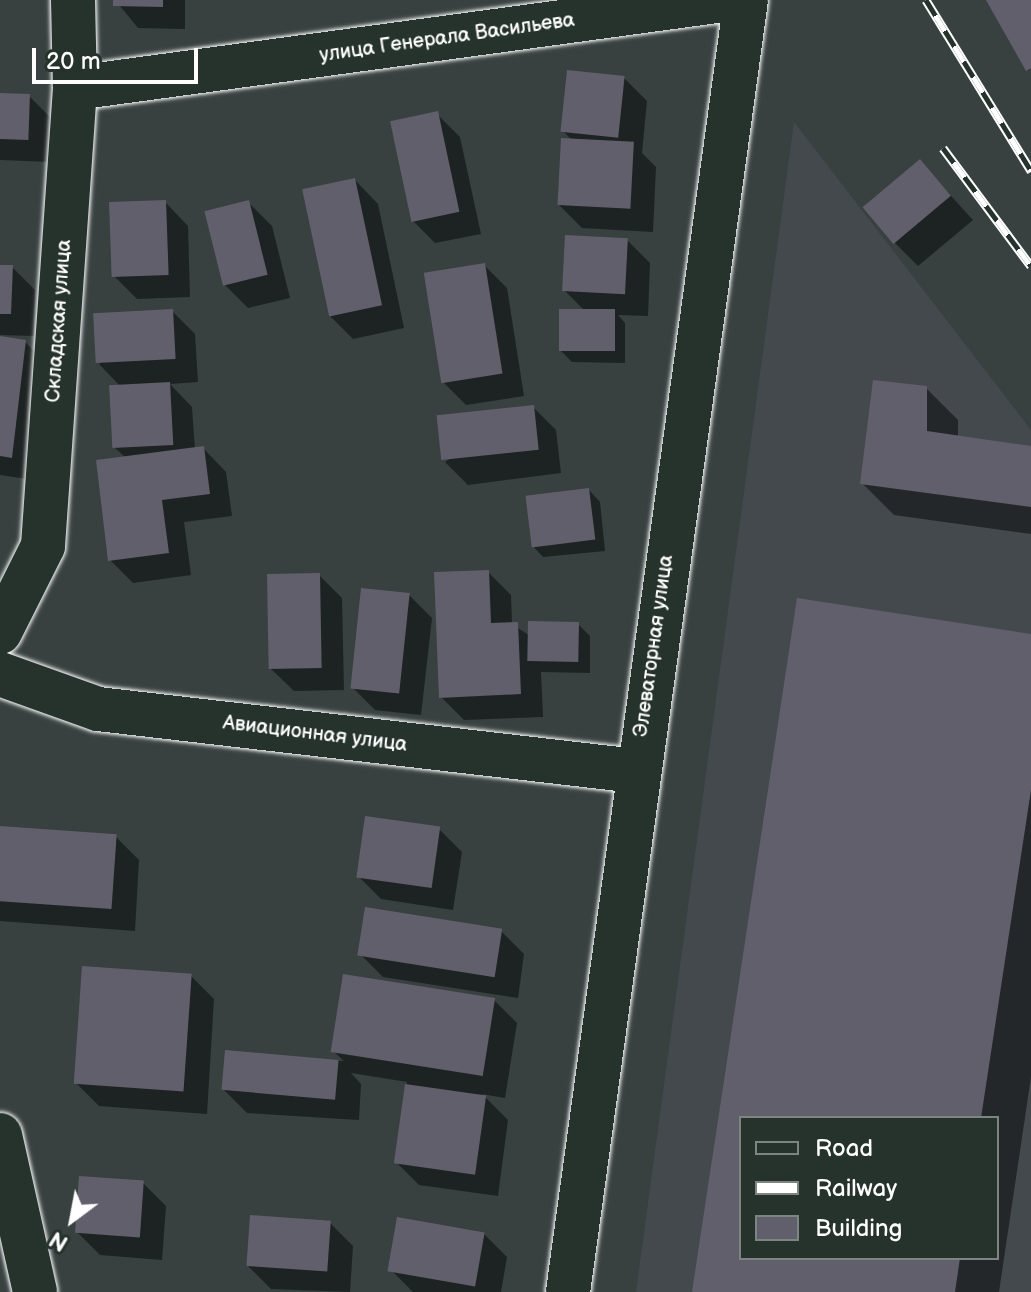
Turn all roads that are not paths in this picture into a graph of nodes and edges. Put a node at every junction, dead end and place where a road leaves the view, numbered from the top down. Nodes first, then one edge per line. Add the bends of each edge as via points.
1 (73, 0) edge
2 (724, 0) edge
3 (746, 0) edge
4 (75, 88) junction
5 (0, 632) edge
6 (0, 674) edge
7 (636, 771) junction
8 (0, 1135) edge
9 (35, 1292) edge
10 (568, 1292) edge

1 - 4 main road, Складская улица
2 - 4 main road, улица Генерала Васильева
3 - 7 main road, Элеваторная улица
4 - 5 main road, Складская улица via 43,546
6 - 7 main road, Авиационная улица via 98,709
7 - 10 main road, Элеваторная улица
8 - 9 main road

